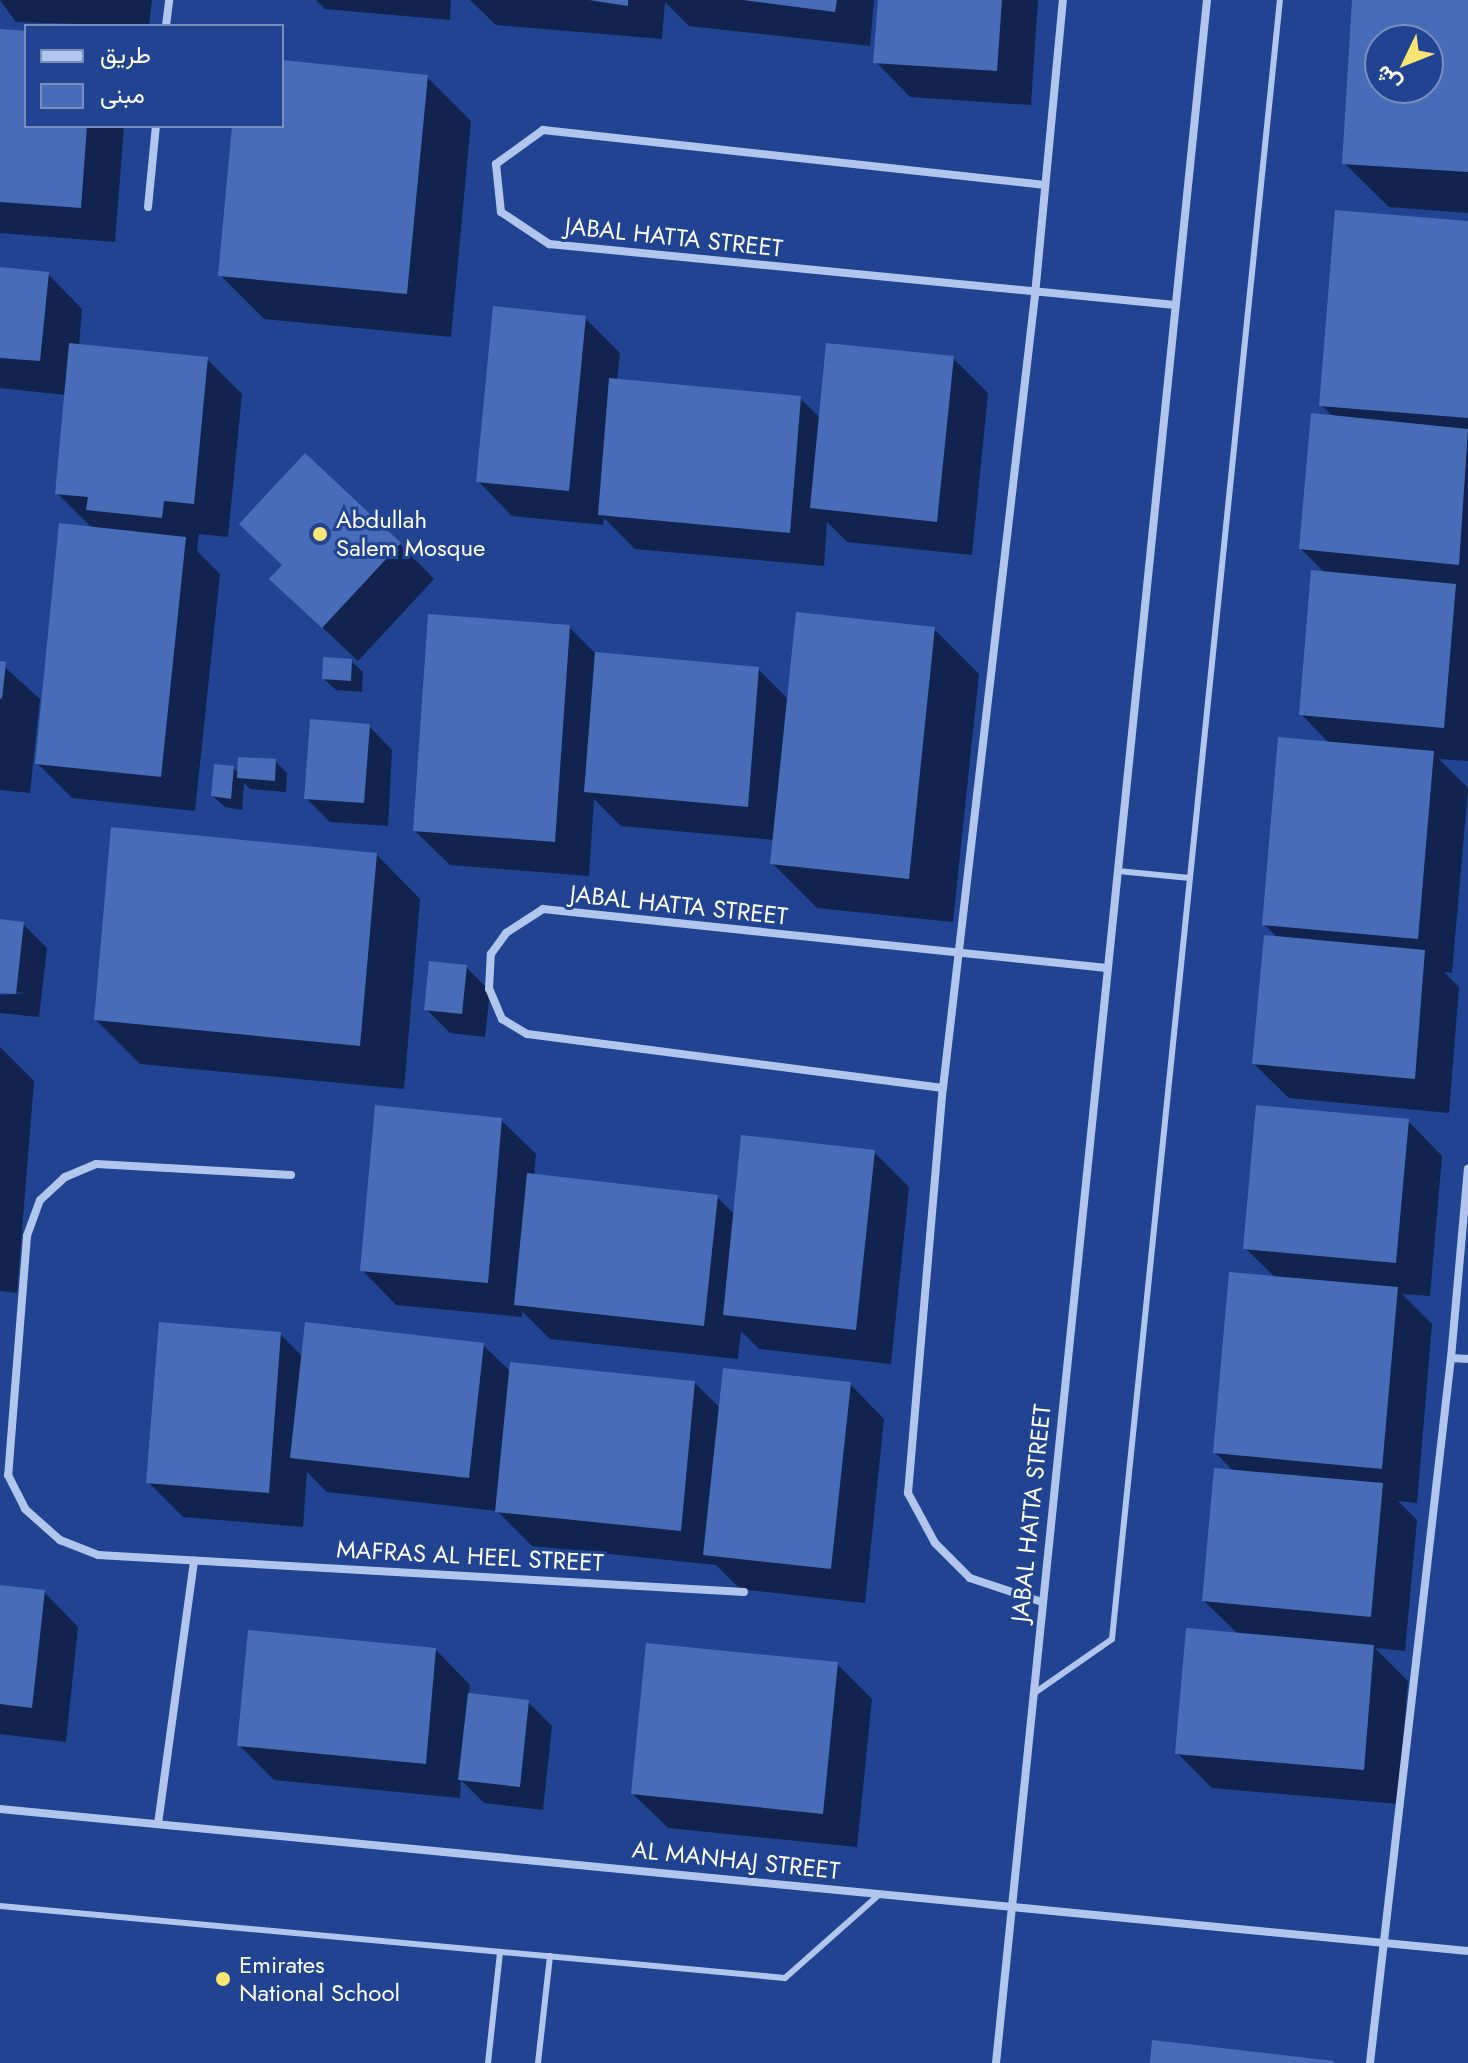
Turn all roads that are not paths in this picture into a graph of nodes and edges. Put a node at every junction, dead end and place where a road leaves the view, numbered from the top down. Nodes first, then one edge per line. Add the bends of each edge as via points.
1 (169, 0) edge
2 (1063, 0) edge
3 (1207, 0) edge
4 (1280, 0) edge
5 (166, 24) edge
6 (156, 128) edge
7 (1045, 185) junction
8 (148, 207) dead end
9 (1035, 295) junction
10 (1175, 305) junction
11 (1118, 871) junction
12 (1190, 878) junction
13 (958, 956) junction
14 (1107, 968) junction
15 (943, 1088) junction
16 (1468, 1169) edge
17 (291, 1175) dead end
18 (1451, 1358) junction
19 (1468, 1359) edge
20 (194, 1560) junction
21 (744, 1592) dead end
22 (1042, 1602) junction
23 (1033, 1694) junction
24 (0, 1809) edge
25 (158, 1824) junction
26 (880, 1894) junction
27 (0, 1906) edge
28 (1012, 1906) junction
29 (1382, 1942) junction
30 (1468, 1951) edge
31 (500, 1952) junction
32 (550, 1956) junction
33 (995, 2062) edge
34 (488, 2063) edge
35 (538, 2063) edge
36 (1370, 2063) edge

1 - 5 street
2 - 7 street
3 - 10 street, JABAL HATTA STREET
4 - 12 lane
6 - 8 street
7 - 9 street
7 - 9 street, JABAL HATTA STREET via 543,130 496,164 501,212 549,244
9 - 10 street, JABAL HATTA STREET
9 - 13 street
10 - 11 street, JABAL HATTA STREET
11 - 12 lane
11 - 14 street, JABAL HATTA STREET
12 - 23 lane via 1112,1639
13 - 14 street, JABAL HATTA STREET
13 - 15 street
13 - 15 street, JABAL HATTA STREET via 543,909 506,933 491,954 489,989 502,1019 527,1034
14 - 22 street, JABAL HATTA STREET
15 - 22 street via 908,1493 935,1543 970,1578
16 - 18 street
17 - 20 street, MAFRAS AL HEEL STREET via 96,1164 65,1177 40,1200 27,1236 8,1475 25,1509 60,1540 98,1555
18 - 19 street
18 - 29 street
20 - 21 street, MAFRAS AL HEEL STREET
20 - 25 street
22 - 23 street, JABAL HATTA STREET
23 - 28 street, JABAL HATTA STREET
24 - 25 street, AL MANHAJ STREET
25 - 26 street, AL MANHAJ STREET
26 - 28 street, AL MANHAJ STREET
26 - 32 lane via 785,1978
27 - 31 lane
28 - 29 street, AL MANHAJ STREET
28 - 33 street, JABAL HATTA STREET
29 - 30 street, AL MANHAJ STREET
29 - 36 street
31 - 32 lane
31 - 34 lane
32 - 35 lane

